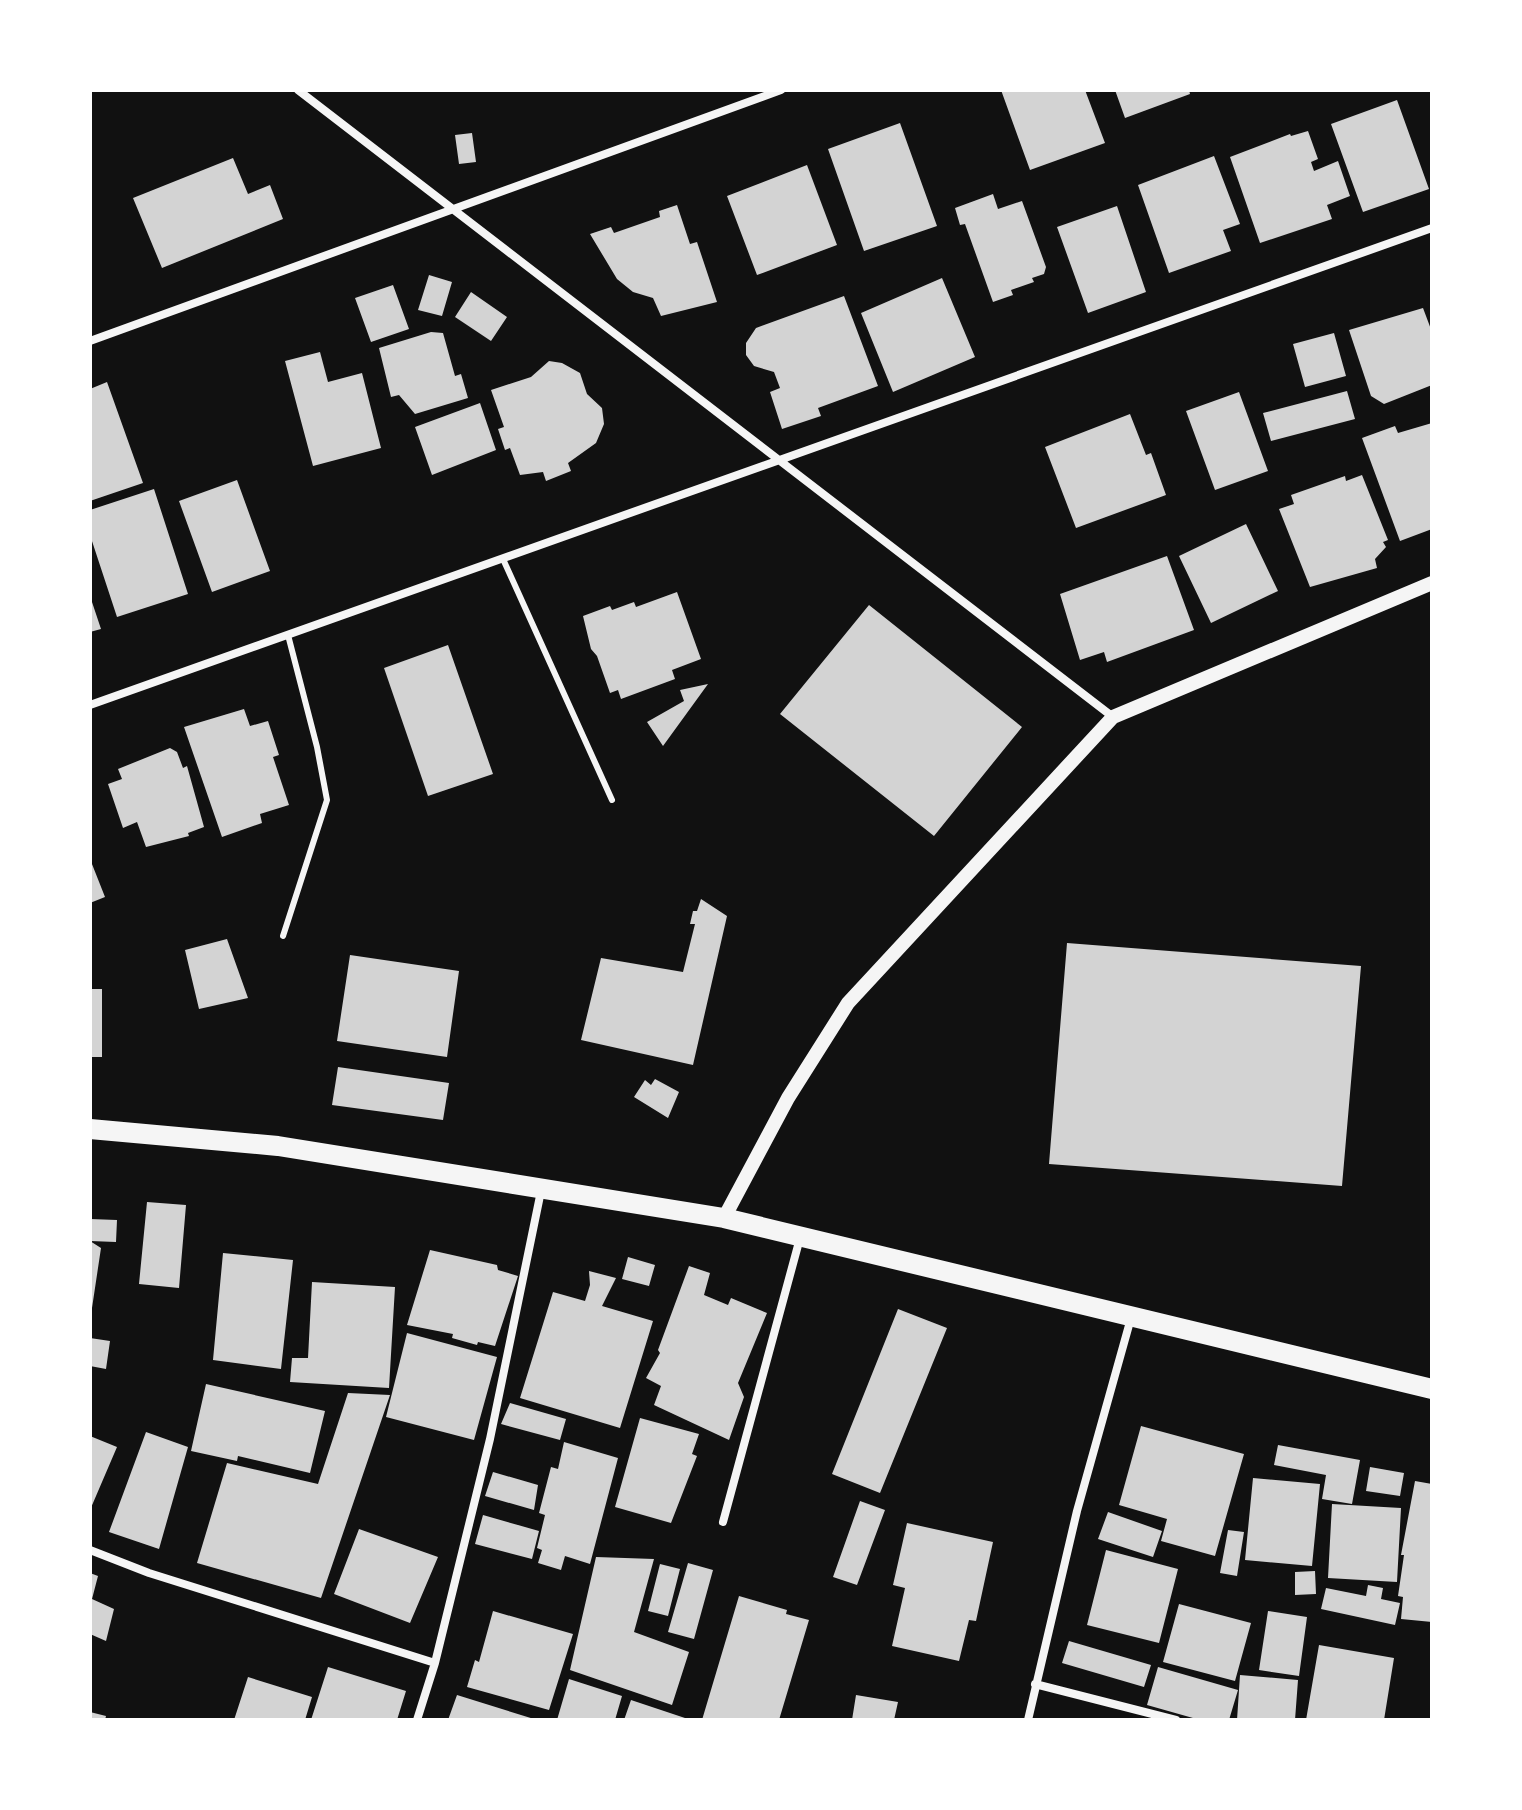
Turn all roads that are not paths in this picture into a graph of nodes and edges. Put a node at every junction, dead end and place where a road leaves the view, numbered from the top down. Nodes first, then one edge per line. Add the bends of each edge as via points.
1 (298, 90) edge
2 (781, 90) edge
3 (453, 209) junction
4 (1432, 228) edge
5 (90, 341) edge
6 (779, 460) junction
7 (503, 559) junction
8 (1432, 583) edge
9 (288, 635) junction
10 (90, 705) edge
11 (1113, 717) junction
12 (612, 800) dead end
13 (283, 936) dead end
14 (90, 1129) edge
15 (541, 1190) junction
16 (724, 1218) junction
17 (801, 1234) junction
18 (1131, 1317) junction
19 (1432, 1389) edge
20 (723, 1522) dead end
21 (90, 1550) edge
22 (435, 1663) junction
23 (1035, 1684) junction
24 (417, 1720) edge
25 (1028, 1720) edge
26 (1176, 1720) edge

1 - 3 street
2 - 3 street
3 - 5 street
3 - 6 street
4 - 6 street
6 - 7 street
6 - 11 street
7 - 9 street
7 - 12 lane
8 - 11 street
9 - 10 street
9 - 13 lane via 327,800
11 - 16 street via 848,1003 788,1098
14 - 15 main road via 278,1146
15 - 16 main road
15 - 22 street via 490,1439
16 - 17 main road
17 - 18 main road
17 - 20 street
18 - 19 main road
18 - 23 street
21 - 22 street
22 - 24 street
23 - 25 street
23 - 26 street

